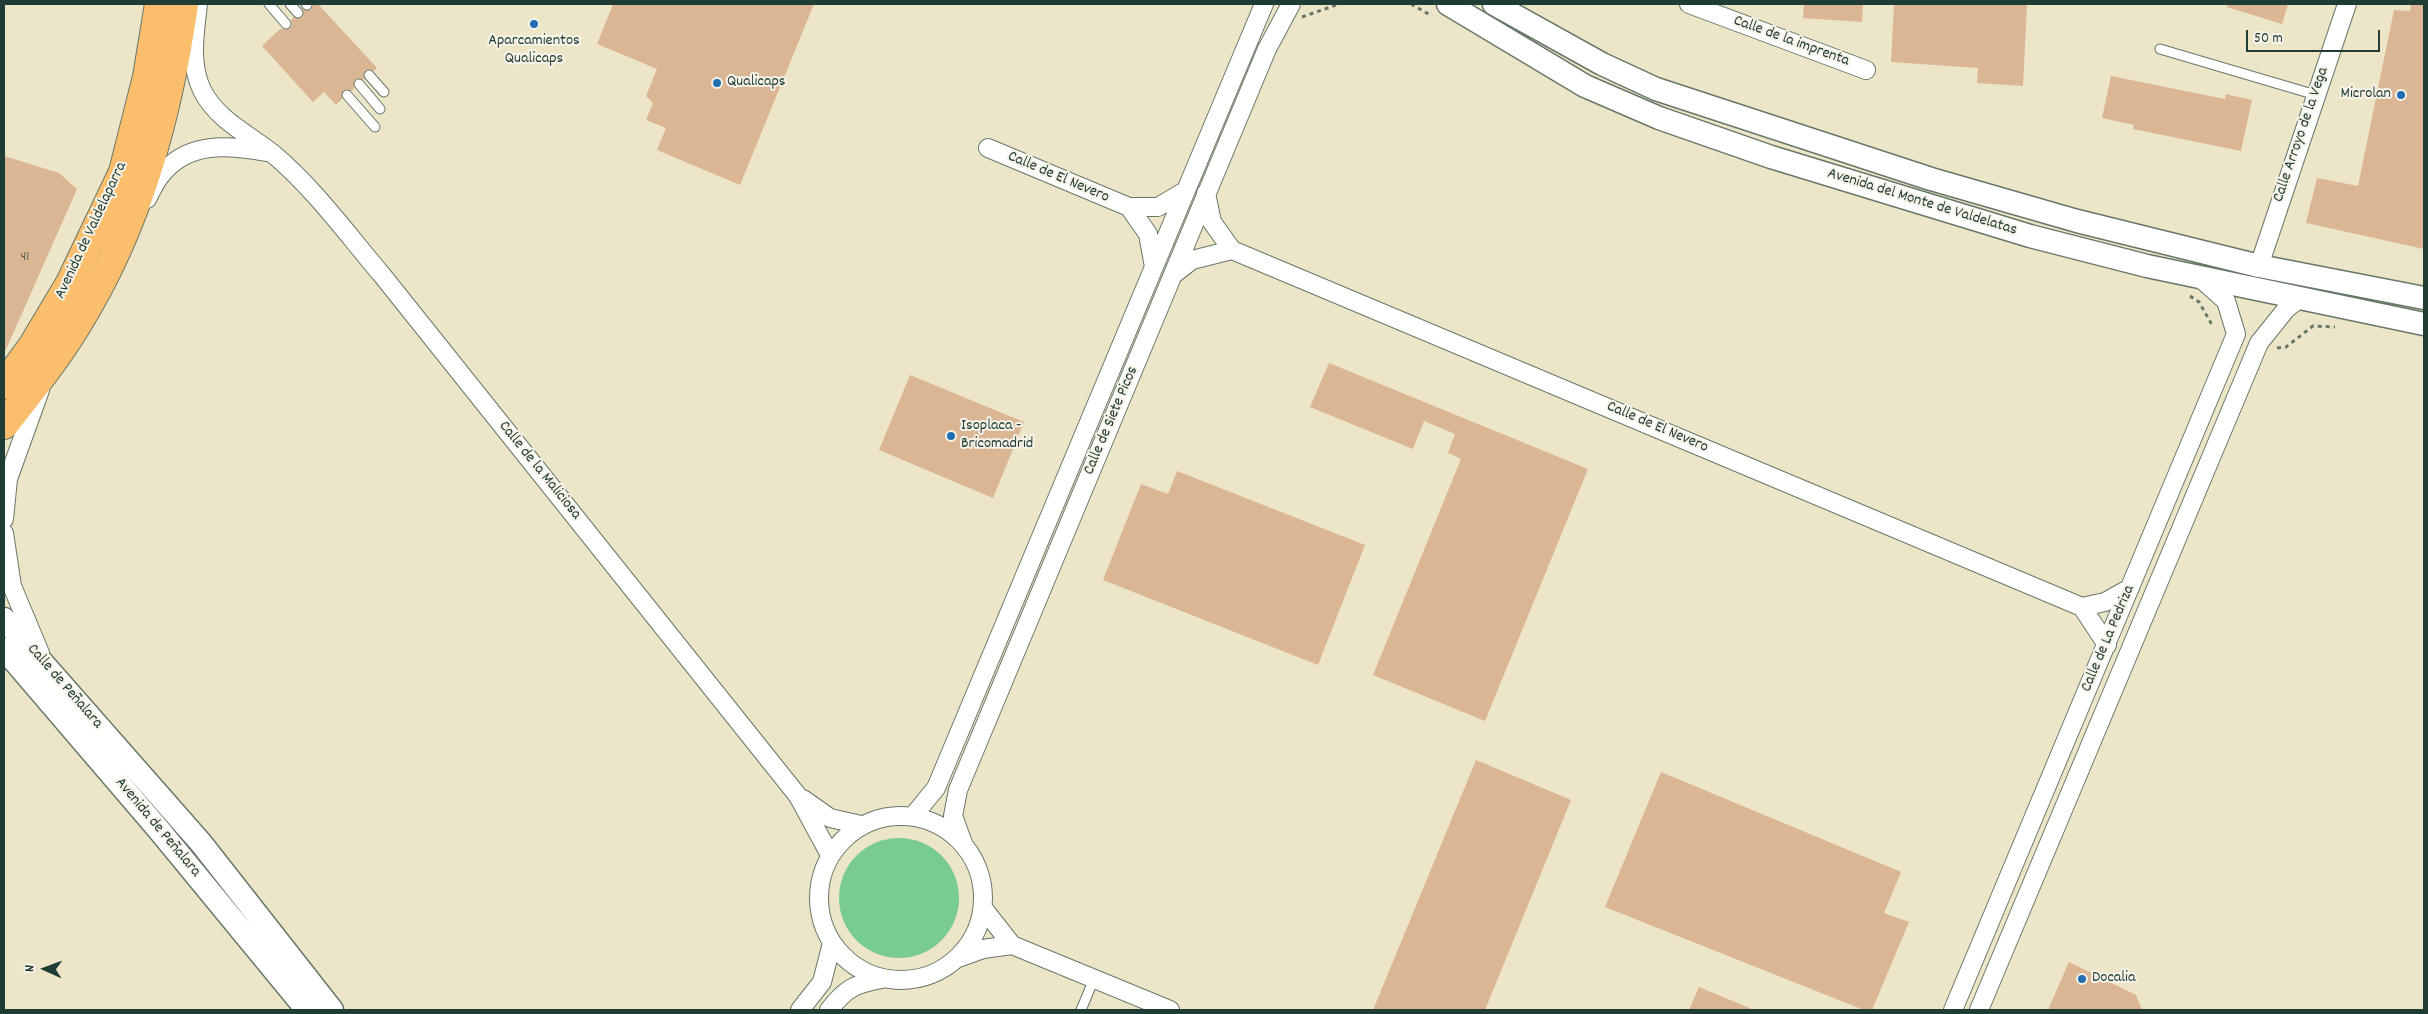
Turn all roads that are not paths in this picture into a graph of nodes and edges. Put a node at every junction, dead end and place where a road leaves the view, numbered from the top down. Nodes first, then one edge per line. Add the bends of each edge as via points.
1 (159, 4) edge
2 (184, 4) edge
3 (198, 4) edge
4 (269, 4) edge
5 (290, 4) edge
6 (1264, 4) edge
7 (1291, 4) edge
8 (1448, 4) edge
9 (1494, 4) edge
10 (1689, 4) edge
11 (2347, 4) edge
12 (298, 13) dead end
13 (286, 24) dead end
14 (2160, 49) dead end
15 (1866, 70) dead end
16 (369, 75) dead end
17 (359, 84) dead end
18 (384, 92) dead end
19 (347, 95) dead end
20 (2316, 95) junction
21 (380, 109) dead end
22 (375, 126) dead end
23 (988, 148) dead end
24 (272, 153) junction
25 (1185, 190) junction
26 (1206, 193) junction
27 (1129, 207) junction
28 (118, 247) junction
29 (1232, 250) junction
30 (2259, 266) junction
31 (1154, 267) junction
32 (1172, 277) junction
33 (2194, 286) junction
34 (2300, 298) junction
35 (2424, 298) edge
36 (2424, 324) edge
37 (54, 358) junction
38 (4, 385) edge
39 (4, 425) edge
40 (4, 519) edge
41 (4, 533) edge
42 (2130, 588) junction
43 (2082, 606) junction
44 (4, 618) edge
45 (2107, 645) junction
46 (4, 649) edge
47 (47, 667) junction
48 (124, 755) joint
49 (798, 796) junction
50 (914, 816) junction
51 (861, 825) junction
52 (963, 843) junction
53 (830, 855) junction
54 (983, 908) junction
55 (832, 943) junction
56 (1012, 944) junction
57 (958, 958) junction
58 (884, 979) junction
59 (1094, 979) junction
60 (307, 1010) edge
61 (332, 1010) edge
62 (800, 1010) edge
63 (829, 1010) edge
64 (1081, 1010) edge
65 (1170, 1010) edge
66 (1953, 1010) edge
67 (1979, 1010) edge

1 - 38 highway, Avenida de Valdelaparra via 147,77 123,172 70,283 33,345
2 - 28 highway, Avenida de Valdelaparra via 168,102 152,162
3 - 24 street, Calle de la Maliciosa via 193,49 196,75 202,91 235,128
4 - 13 lane
5 - 12 lane
6 - 25 street, Calle de Siete Picos
7 - 26 street, Calle de Siete Picos via 1267,49
8 - 33 street, Avenida del Monte de Valdelatas via 1585,86 1659,118 1771,157
9 - 30 street, Avenida del Monte de Valdelatas via 1602,64 1656,89 1931,179
10 - 15 street, Calle de la imprenta
11 - 20 street, Calle Arroyo de la Vega
14 - 20 lane
16 - 18 lane
17 - 21 lane
19 - 22 lane
20 - 30 street, Calle Arroyo de la Vega
23 - 27 street, Calle de El Nevero
24 - 28 street via 226,146 208,147 181,159 161,175
24 - 49 street, Calle de la Maliciosa via 311,191 382,275
25 - 27 street, Calle de El Nevero via 1158,207
25 - 31 street, Calle de Siete Picos
26 - 29 street via 1212,222
26 - 32 street, Calle de Siete Picos
27 - 31 street, Calle de El Nevero via 1148,234
28 - 37 highway, Avenida de Valdelaparra via 78,324
29 - 32 street via 1192,260
29 - 43 street, Calle de El Nevero
30 - 35 street, Avenida del Monte de Valdelatas
31 - 50 street, Calle de Siete Picos via 936,788
32 - 52 street, Calle de Siete Picos via 958,790 953,816
33 - 34 street, Avenida del Monte de Valdelatas
33 - 42 street, Calle de La Pedriza via 2226,301 2236,334
34 - 36 street, Avenida del Monte de Valdelatas
34 - 67 street, Calle de La Pedriza via 2287,308 2259,343
37 - 39 highway, Avenida de Valdelaparra
37 - 40 street via 8,478
41 - 47 street via 12,586
42 - 43 street via 2105,602
42 - 45 street, Calle de La Pedriza
43 - 45 street
44 - 47 street, Calle de Peñalara
45 - 66 street, Calle de La Pedriza
46 - 60 street, Avenida de Peñalara
47 - 48 street, Calle de Peñalara
48 - 61 street, Avenida de Peñalara via 201,843
49 - 51 street, Calle de la Maliciosa via 830,818
49 - 53 street, Calle de la Maliciosa
50 - 51 street via 878,818
50 - 52 street via 949,830
51 - 53 street
52 - 54 street via 976,862 982,884
53 - 55 street via 821,876 818,899 822,922
54 - 56 street
54 - 57 street via 975,935
55 - 58 street via 846,960 864,972
55 - 62 street via 822,982
56 - 57 street
56 - 59 street
57 - 58 street via 924,978
58 - 63 street via 858,984 841,995
59 - 64 lane
59 - 65 street

